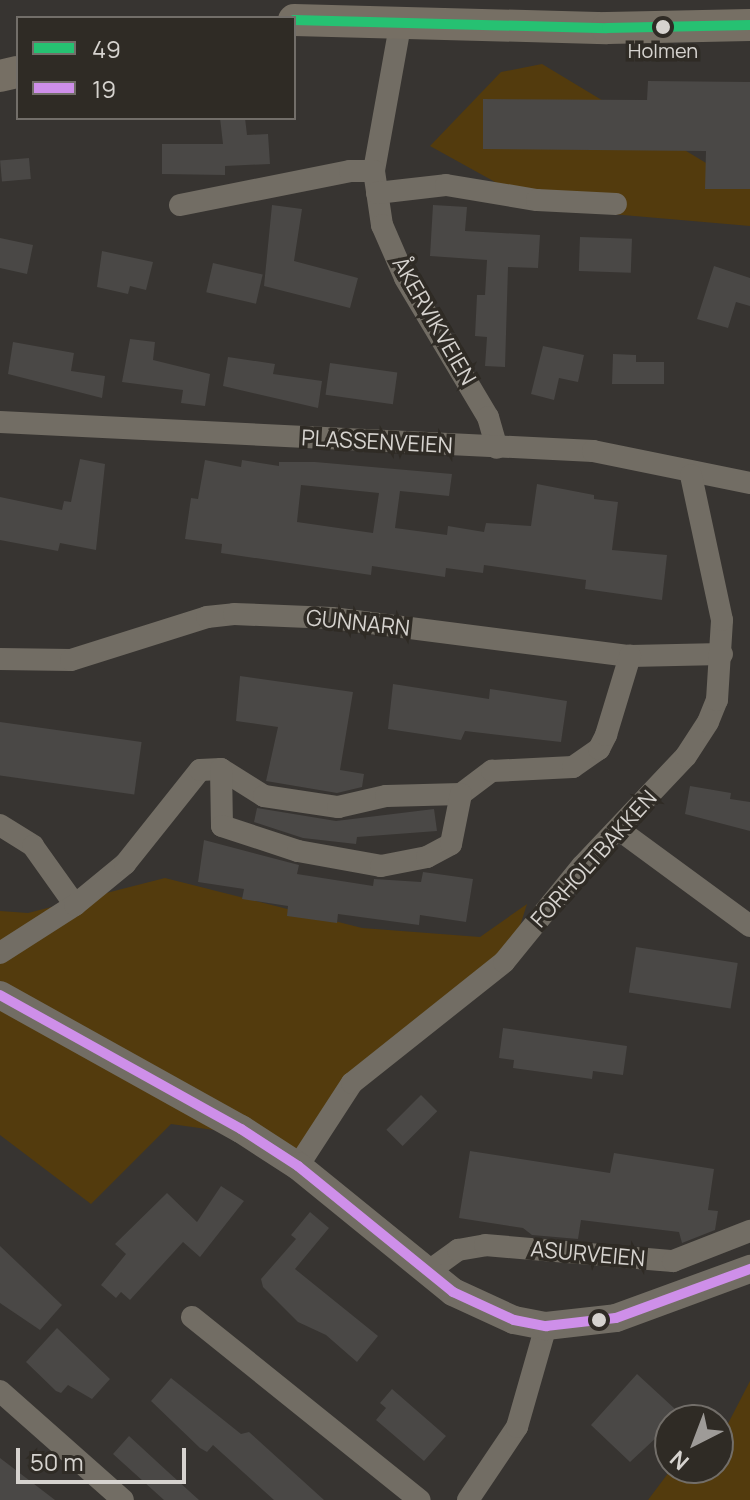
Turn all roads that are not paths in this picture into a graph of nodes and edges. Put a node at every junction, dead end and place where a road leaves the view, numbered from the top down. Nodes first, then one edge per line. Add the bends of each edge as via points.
1 (383, 16) edge
2 (296, 20) edge
3 (750, 25) edge
4 (376, 182) junction
5 (616, 204) dead end
6 (180, 205) dead end
7 (0, 422) edge
8 (497, 448) junction
9 (691, 475) junction
10 (750, 483) edge
11 (722, 654) junction
12 (630, 656) junction
13 (0, 659) edge
14 (221, 769) junction
15 (461, 794) junction
16 (0, 825) edge
17 (618, 829) junction
18 (75, 905) junction
19 (750, 926) edge
20 (0, 953) edge
21 (0, 995) edge
22 (298, 1166) junction
23 (750, 1231) edge
24 (750, 1269) edge
25 (429, 1271) junction
26 (192, 1317) dead end
27 (546, 1326) junction
28 (0, 1391) edge
29 (123, 1500) edge
30 (420, 1500) edge
31 (468, 1500) edge

1 - 2 main road
1 - 3 main road
1 - 4 street, ÅKERVIKVEIEN
4 - 5 street
4 - 6 street via 350,171
4 - 8 street, ÅKERVIKVEIEN via 382,225 405,278 488,417
7 - 8 street, PLASSENVEIEN
8 - 9 street, PLASSENVEIEN via 593,451
9 - 10 street, PLASSENVEIEN
9 - 11 street, FORHOLTBAKKEN via 720,608
11 - 12 street, GUNNARN
11 - 17 street, FORHOLTBAKKEN via 717,700 708,722 686,756
12 - 13 street, GUNNARN via 332,618 234,614 192,621 71,660
12 - 15 street via 606,735 588,759 547,771 492,771
14 - 15 street via 264,796 338,807 386,796
14 - 15 street via 222,826 298,851 381,866 427,857 451,844
14 - 18 street via 200,770 125,864
16 - 18 street via 33,846
17 - 19 street
17 - 22 street, FORHOLTBAKKEN via 480,985 352,1083
18 - 20 street
21 - 22 street via 174,1089
22 - 25 street
23 - 25 street, ASURVEIEN via 673,1261 485,1245 458,1250
24 - 27 street via 644,1311
25 - 27 street via 481,1307
26 - 30 street
27 - 31 street via 517,1427
28 - 29 street

